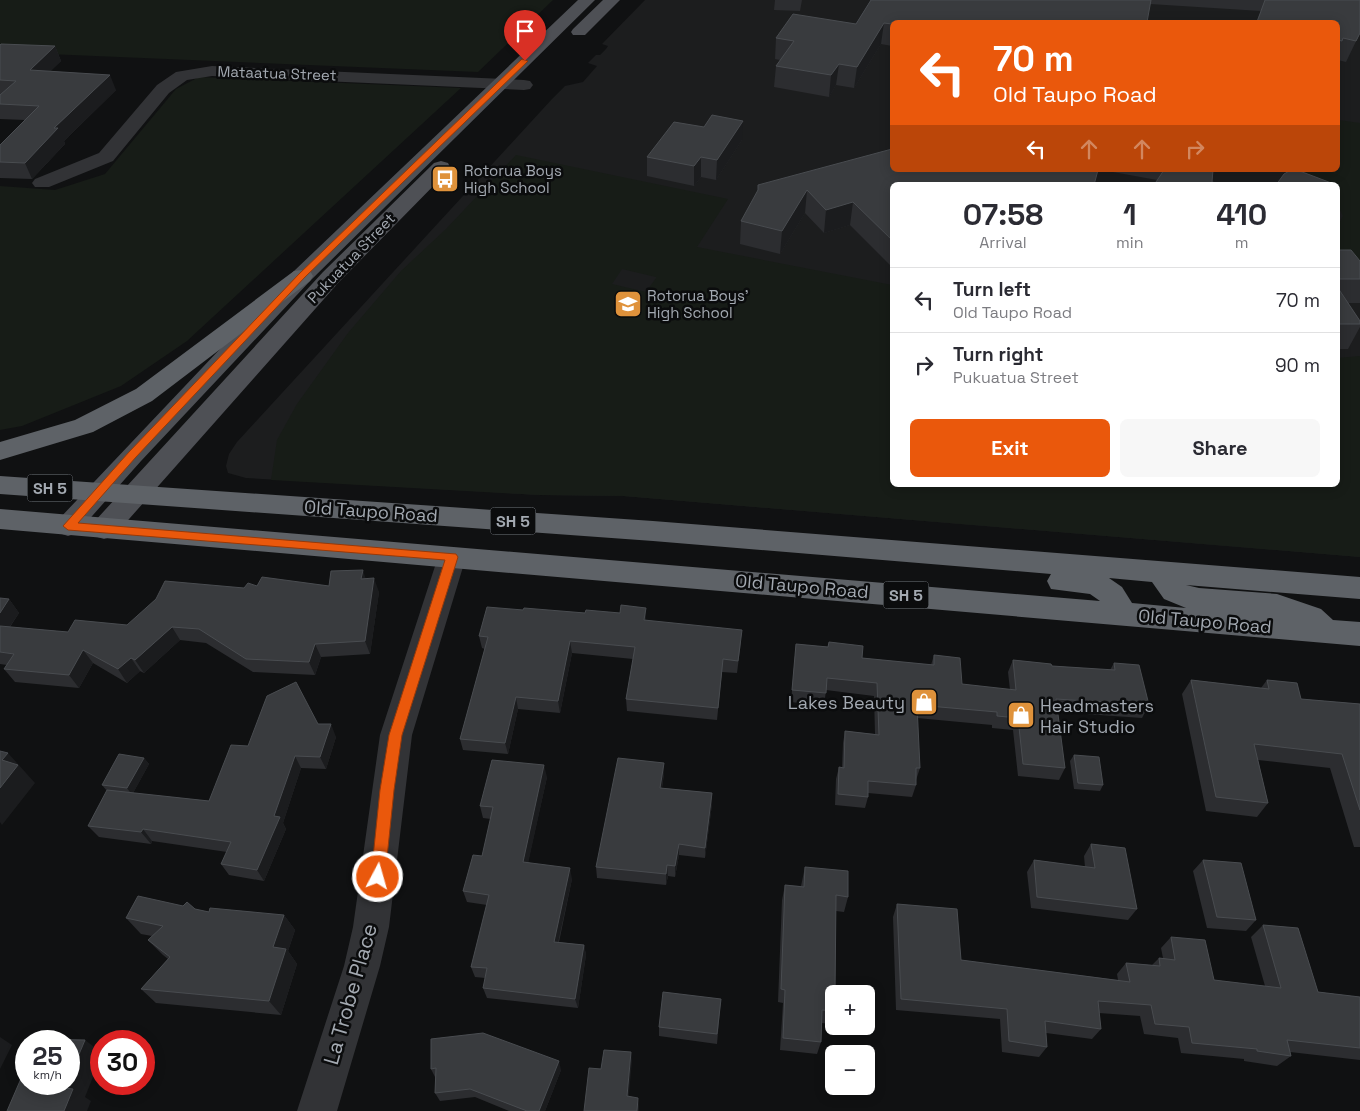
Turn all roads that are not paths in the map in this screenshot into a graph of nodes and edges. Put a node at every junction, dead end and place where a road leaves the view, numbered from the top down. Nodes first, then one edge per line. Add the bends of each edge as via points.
1 (587, 0) edge
2 (612, 0) edge
3 (568, 42) dead end
4 (520, 81) junction
5 (42, 183) dead end
6 (302, 276) junction
7 (0, 451) edge
8 (0, 485) edge
9 (101, 492) junction
10 (134, 495) junction
11 (0, 519) edge
12 (68, 526) junction
13 (104, 529) junction
14 (742, 538) junction
15 (964, 556) junction
16 (452, 557) junction
17 (1160, 571) junction
18 (1360, 588) edge
19 (1121, 613) junction
20 (1326, 631) junction
21 (1360, 634) edge
22 (317, 1111) edge

1 - 4 main road, Pukuatua Street
2 - 3 main road
4 - 5 street, Mataatua Street via 212,71 182,76 163,89 106,157
4 - 6 main road, Pukuatua Street
4 - 10 main road, Pukuatua Street via 331,277
6 - 7 highway via 144,395 84,426
6 - 9 main road, Pukuatua Street via 132,455
8 - 9 highway, Old Taupo Road / SH 5
9 - 10 highway, Old Taupo Road / SH 5
9 - 12 main road, Pukuatua Street
10 - 13 main road, Pukuatua Street
10 - 14 highway, Old Taupo Road / SH 5
11 - 12 highway, Old Taupo Road / SH 5
12 - 13 highway, Old Taupo Road / SH 5
13 - 16 highway, Old Taupo Road / SH 5
14 - 15 highway, Old Taupo Road / SH 5
14 - 16 highway, Old Taupo Road / SH 5 via 702,546 652,548 496,537 469,542
15 - 17 highway, Old Taupo Road / SH 5
15 - 19 highway via 1005,574 1101,586 1117,599
16 - 19 highway, Old Taupo Road / SH 5
16 - 22 street, La Trobe Place via 396,735 371,927
17 - 18 highway, Old Taupo Road / SH 5
17 - 20 highway via 1174,591 1182,596 1290,608 1315,618
19 - 20 highway, Old Taupo Road / SH 5
20 - 21 highway, Old Taupo Road / SH 5

